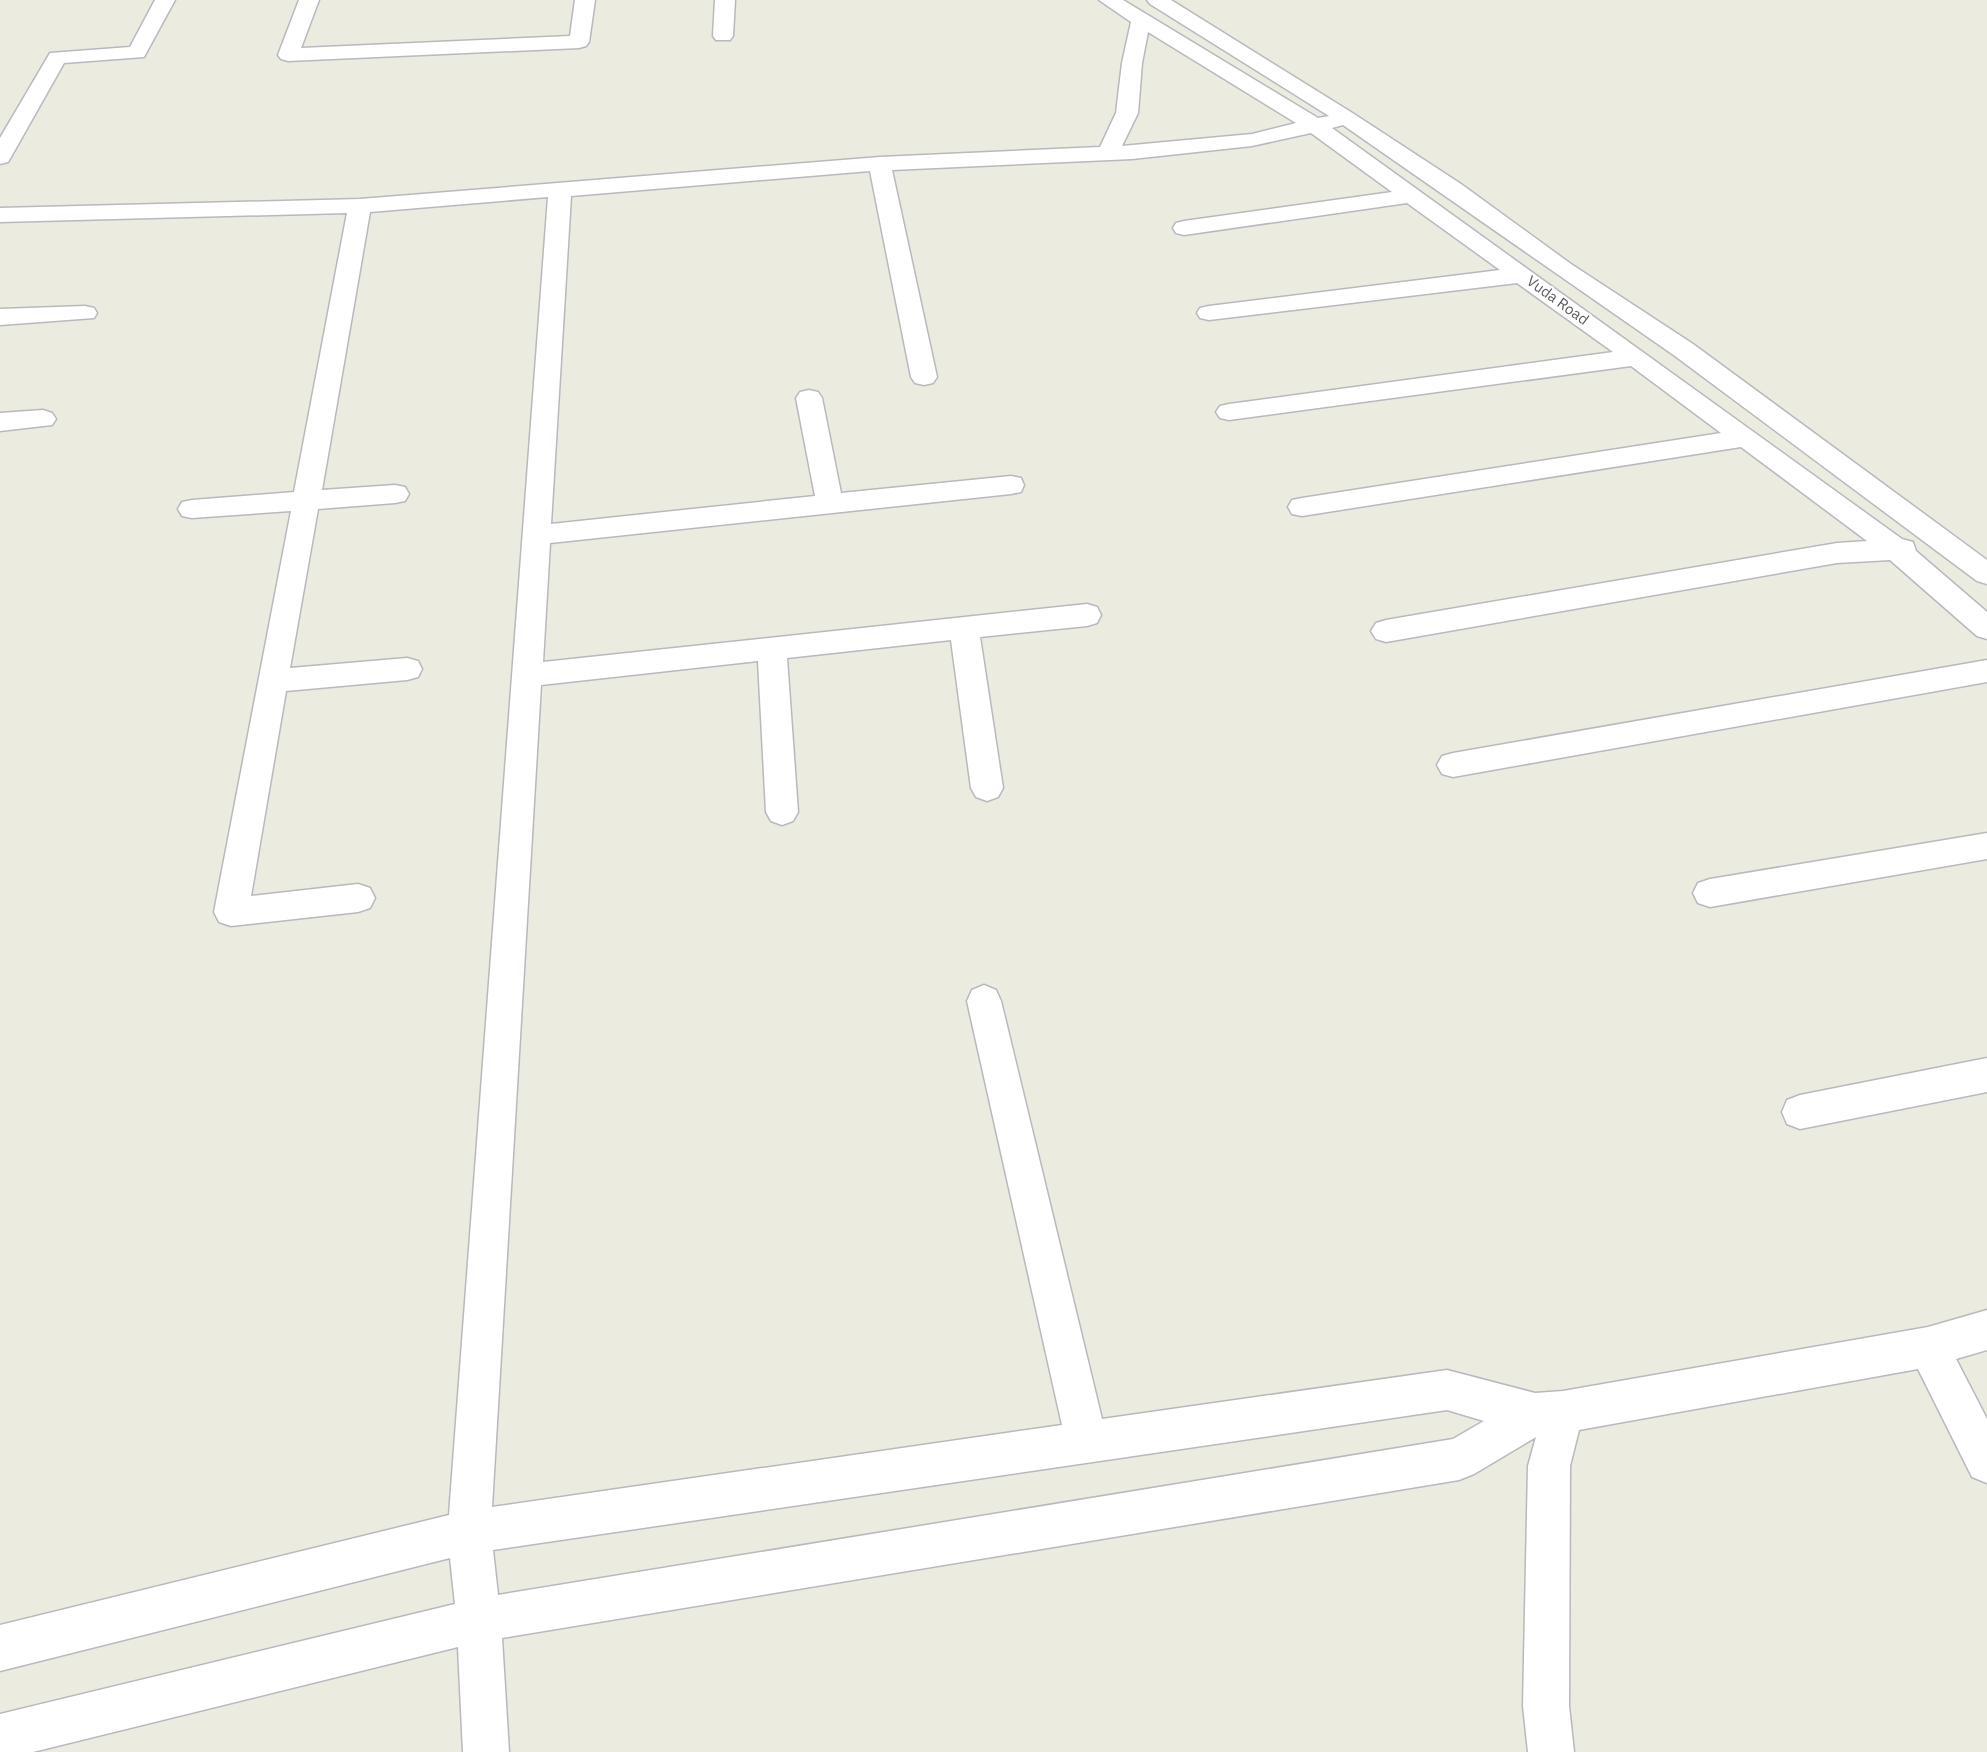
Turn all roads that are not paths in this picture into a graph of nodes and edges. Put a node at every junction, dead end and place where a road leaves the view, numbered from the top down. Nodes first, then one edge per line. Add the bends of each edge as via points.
1 (165, 0) edge
2 (309, 0) edge
3 (585, 0) edge
4 (725, 0) edge
5 (1109, 0) edge
6 (1157, 0) edge
7 (1141, 20) junction
8 (723, 36) dead end
9 (1347, 118) junction
10 (1314, 125) junction
11 (1108, 152) junction
12 (0, 157) edge
13 (879, 164) junction
14 (560, 190) junction
15 (1409, 196) junction
16 (360, 206) junction
17 (0, 215) edge
18 (1184, 228) dead end
19 (1522, 275) junction
20 (85, 313) dead end
21 (1209, 313) dead end
22 (0, 317) edge
23 (1636, 357) junction
24 (924, 377) dead end
25 (809, 398) dead end
26 (1229, 412) dead end
27 (44, 419) dead end
28 (0, 422) edge
29 (1745, 438) junction
30 (1011, 485) dead end
31 (394, 494) dead end
32 (306, 500) junction
33 (830, 504) junction
34 (1302, 507) dead end
35 (192, 509) dead end
36 (537, 535) junction
37 (1987, 546) edge
38 (1894, 548) junction
39 (1956, 550) junction
40 (1987, 574) edge
41 (1087, 615) dead end
42 (964, 628) junction
43 (1987, 628) edge
44 (1386, 631) dead end
45 (772, 649) junction
46 (407, 669) dead end
47 (1987, 670) edge
48 (527, 675) junction
49 (274, 681) junction
50 (1453, 765) dead end
51 (987, 788) dead end
52 (782, 812) dead end
53 (1987, 846) edge
54 (1710, 893) dead end
55 (358, 898) dead end
56 (984, 1001) dead end
57 (1987, 1075) edge
58 (1800, 1112) dead end
59 (1987, 1330) edge
60 (1928, 1347) junction
61 (1562, 1411) junction
62 (1088, 1442) junction
63 (1987, 1462) edge
64 (469, 1532) junction
65 (479, 1620) junction
66 (0, 1648) edge
67 (0, 1737) edge
68 (486, 1752) edge
69 (1551, 1752) edge

1 - 12 street via 137,53 57,57
2 - 3 street via 288,55 579,42
4 - 8 street
5 - 7 street, Vuda Road
6 - 9 street, Vuda Road
7 - 10 street, Vuda Road
7 - 11 street via 1127,113
9 - 10 street
9 - 39 street, Vuda Road via 1684,350
10 - 11 street via 1252,140
10 - 15 street, Vuda Road
11 - 13 street
13 - 14 street
13 - 24 street
14 - 16 street
14 - 36 street
15 - 18 street
15 - 19 street, Vuda Road
16 - 17 street
16 - 32 street
19 - 21 street
19 - 23 street, Vuda Road
20 - 22 street
23 - 26 street
23 - 29 street, Vuda Road
25 - 33 street
27 - 28 street
29 - 34 street
29 - 38 street, Vuda Road
30 - 33 street
31 - 32 street
32 - 35 street
32 - 49 street
33 - 36 street
36 - 48 street
37 - 39 street
38 - 39 street
38 - 43 street, Vuda Road
38 - 44 street via 1837,553
39 - 40 street, Vuda Road
41 - 42 street
42 - 45 street
42 - 51 street
45 - 48 street
45 - 52 street
46 - 49 street
47 - 50 street
48 - 64 street
49 - 55 street via 231,912
53 - 54 street
56 - 62 street
57 - 58 street
59 - 60 street
60 - 61 street
60 - 63 street
61 - 62 street via 1447,1390
61 - 65 street via 1460,1459
61 - 69 street via 1549,1466 1546,1706
62 - 64 street
64 - 65 street
64 - 66 street
65 - 67 street
65 - 68 street

